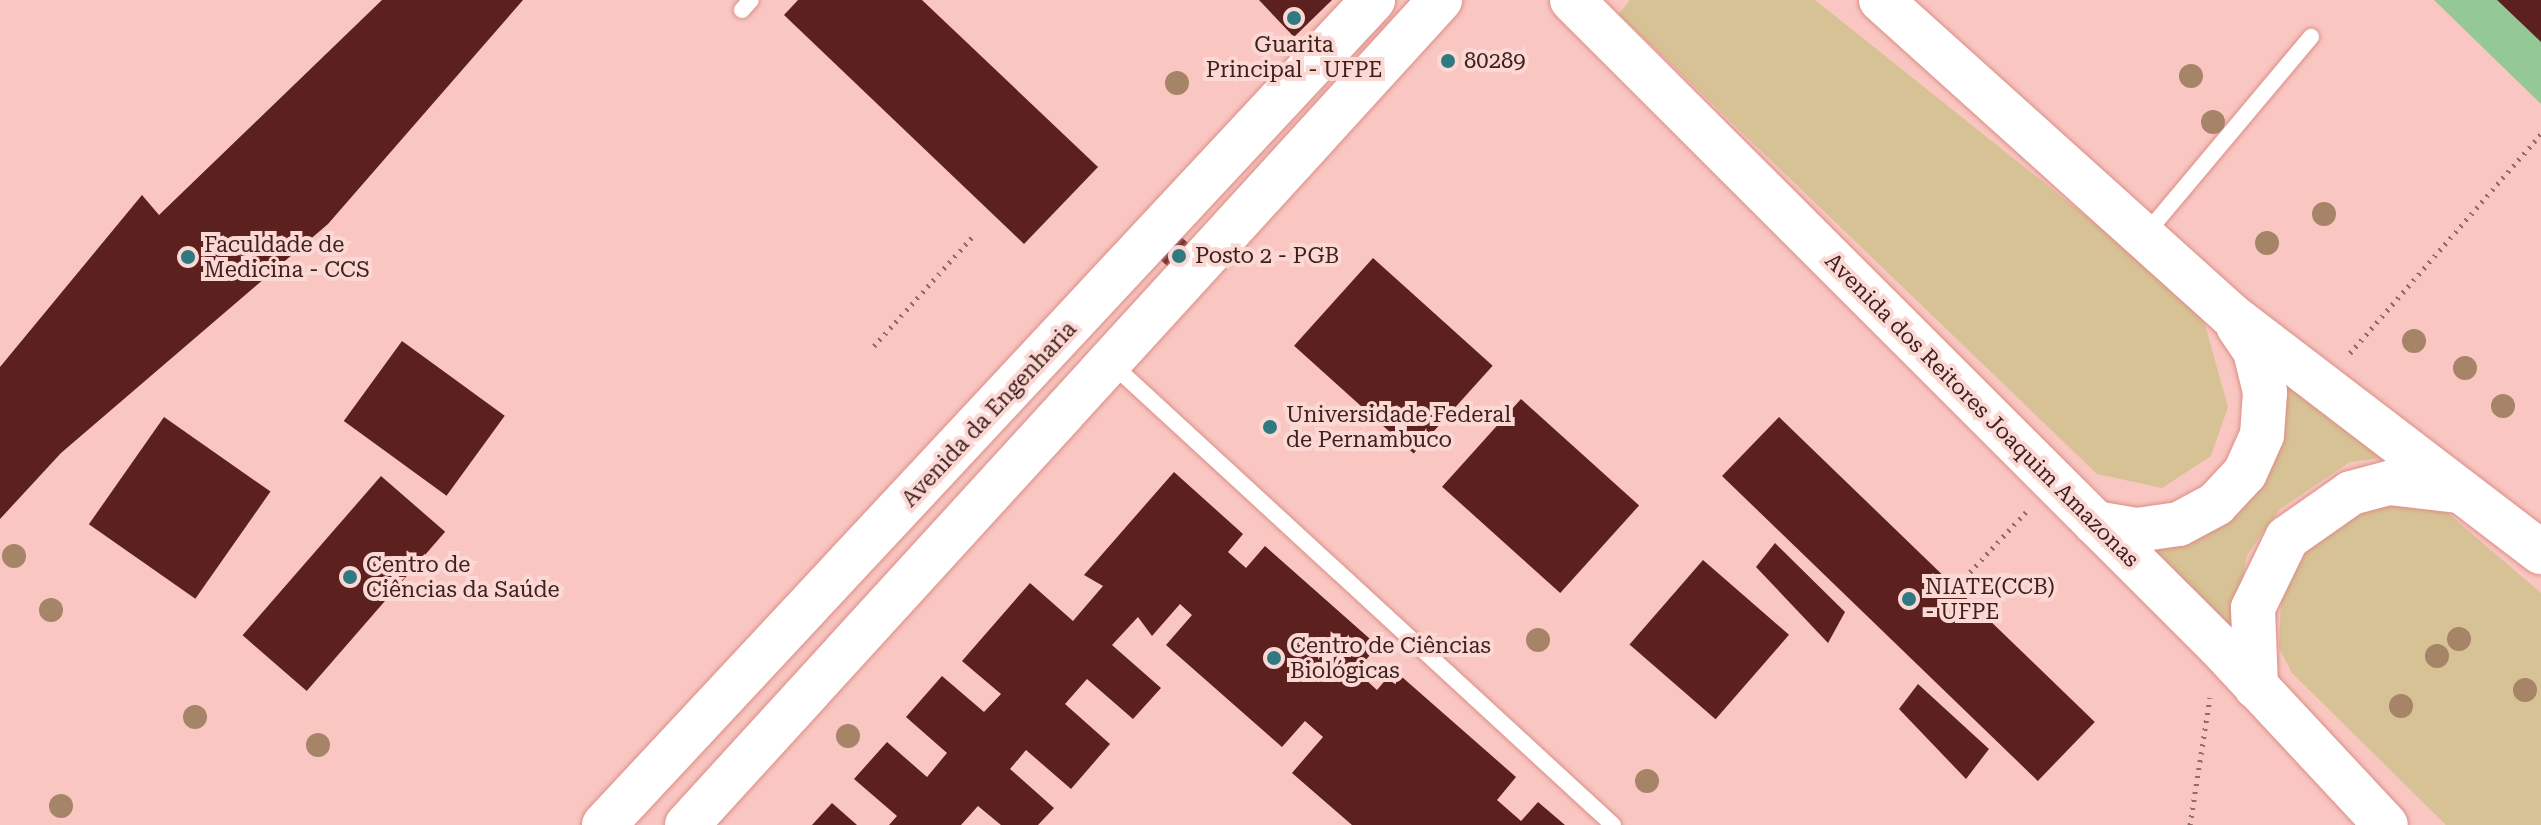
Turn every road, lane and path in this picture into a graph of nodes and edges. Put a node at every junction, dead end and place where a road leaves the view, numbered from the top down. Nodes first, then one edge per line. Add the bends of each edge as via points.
1 (1373, 0) edge
2 (1440, 0) edge
3 (1572, 0) edge
4 (1881, 0) edge
5 (2311, 37) dead end
6 (2541, 134) edge
7 (972, 237) dead end
8 (2143, 237) junction
9 (2232, 316) junction
10 (874, 346) dead end
11 (1110, 362) junction
12 (2321, 386) junction
13 (2054, 482) junction
14 (2468, 493) junction
15 (2095, 523) junction
16 (2541, 552) edge
17 (1970, 572) dead end
18 (2218, 645) junction
19 (2256, 687) junction
20 (604, 825) edge
21 (687, 825) edge
22 (1613, 825) edge
23 (2190, 825) edge
24 (2386, 825) edge

1 - 20 street, Avenida da Engenharia
2 - 11 street
3 - 13 street, Avenida dos Reitores Joaquim Amazonas
4 - 8 street
5 - 8 lane
6 - 12 path
7 - 10 path
8 - 9 street
9 - 12 street
9 - 15 street via 2255,351 2265,392 2262,435 2245,473 2216,504 2179,524 2137,530
11 - 21 street
11 - 22 lane
12 - 14 street
13 - 15 street, Avenida dos Reitores Joaquim Amazonas
13 - 17 path
14 - 16 street
14 - 19 street via 2389,483 2316,511 2280,549 2253,608
15 - 18 street, Avenida dos Reitores Joaquim Amazonas
18 - 19 street, Avenida dos Reitores Joaquim Amazonas
18 - 23 path
19 - 24 street, Avenida dos Reitores Joaquim Amazonas

